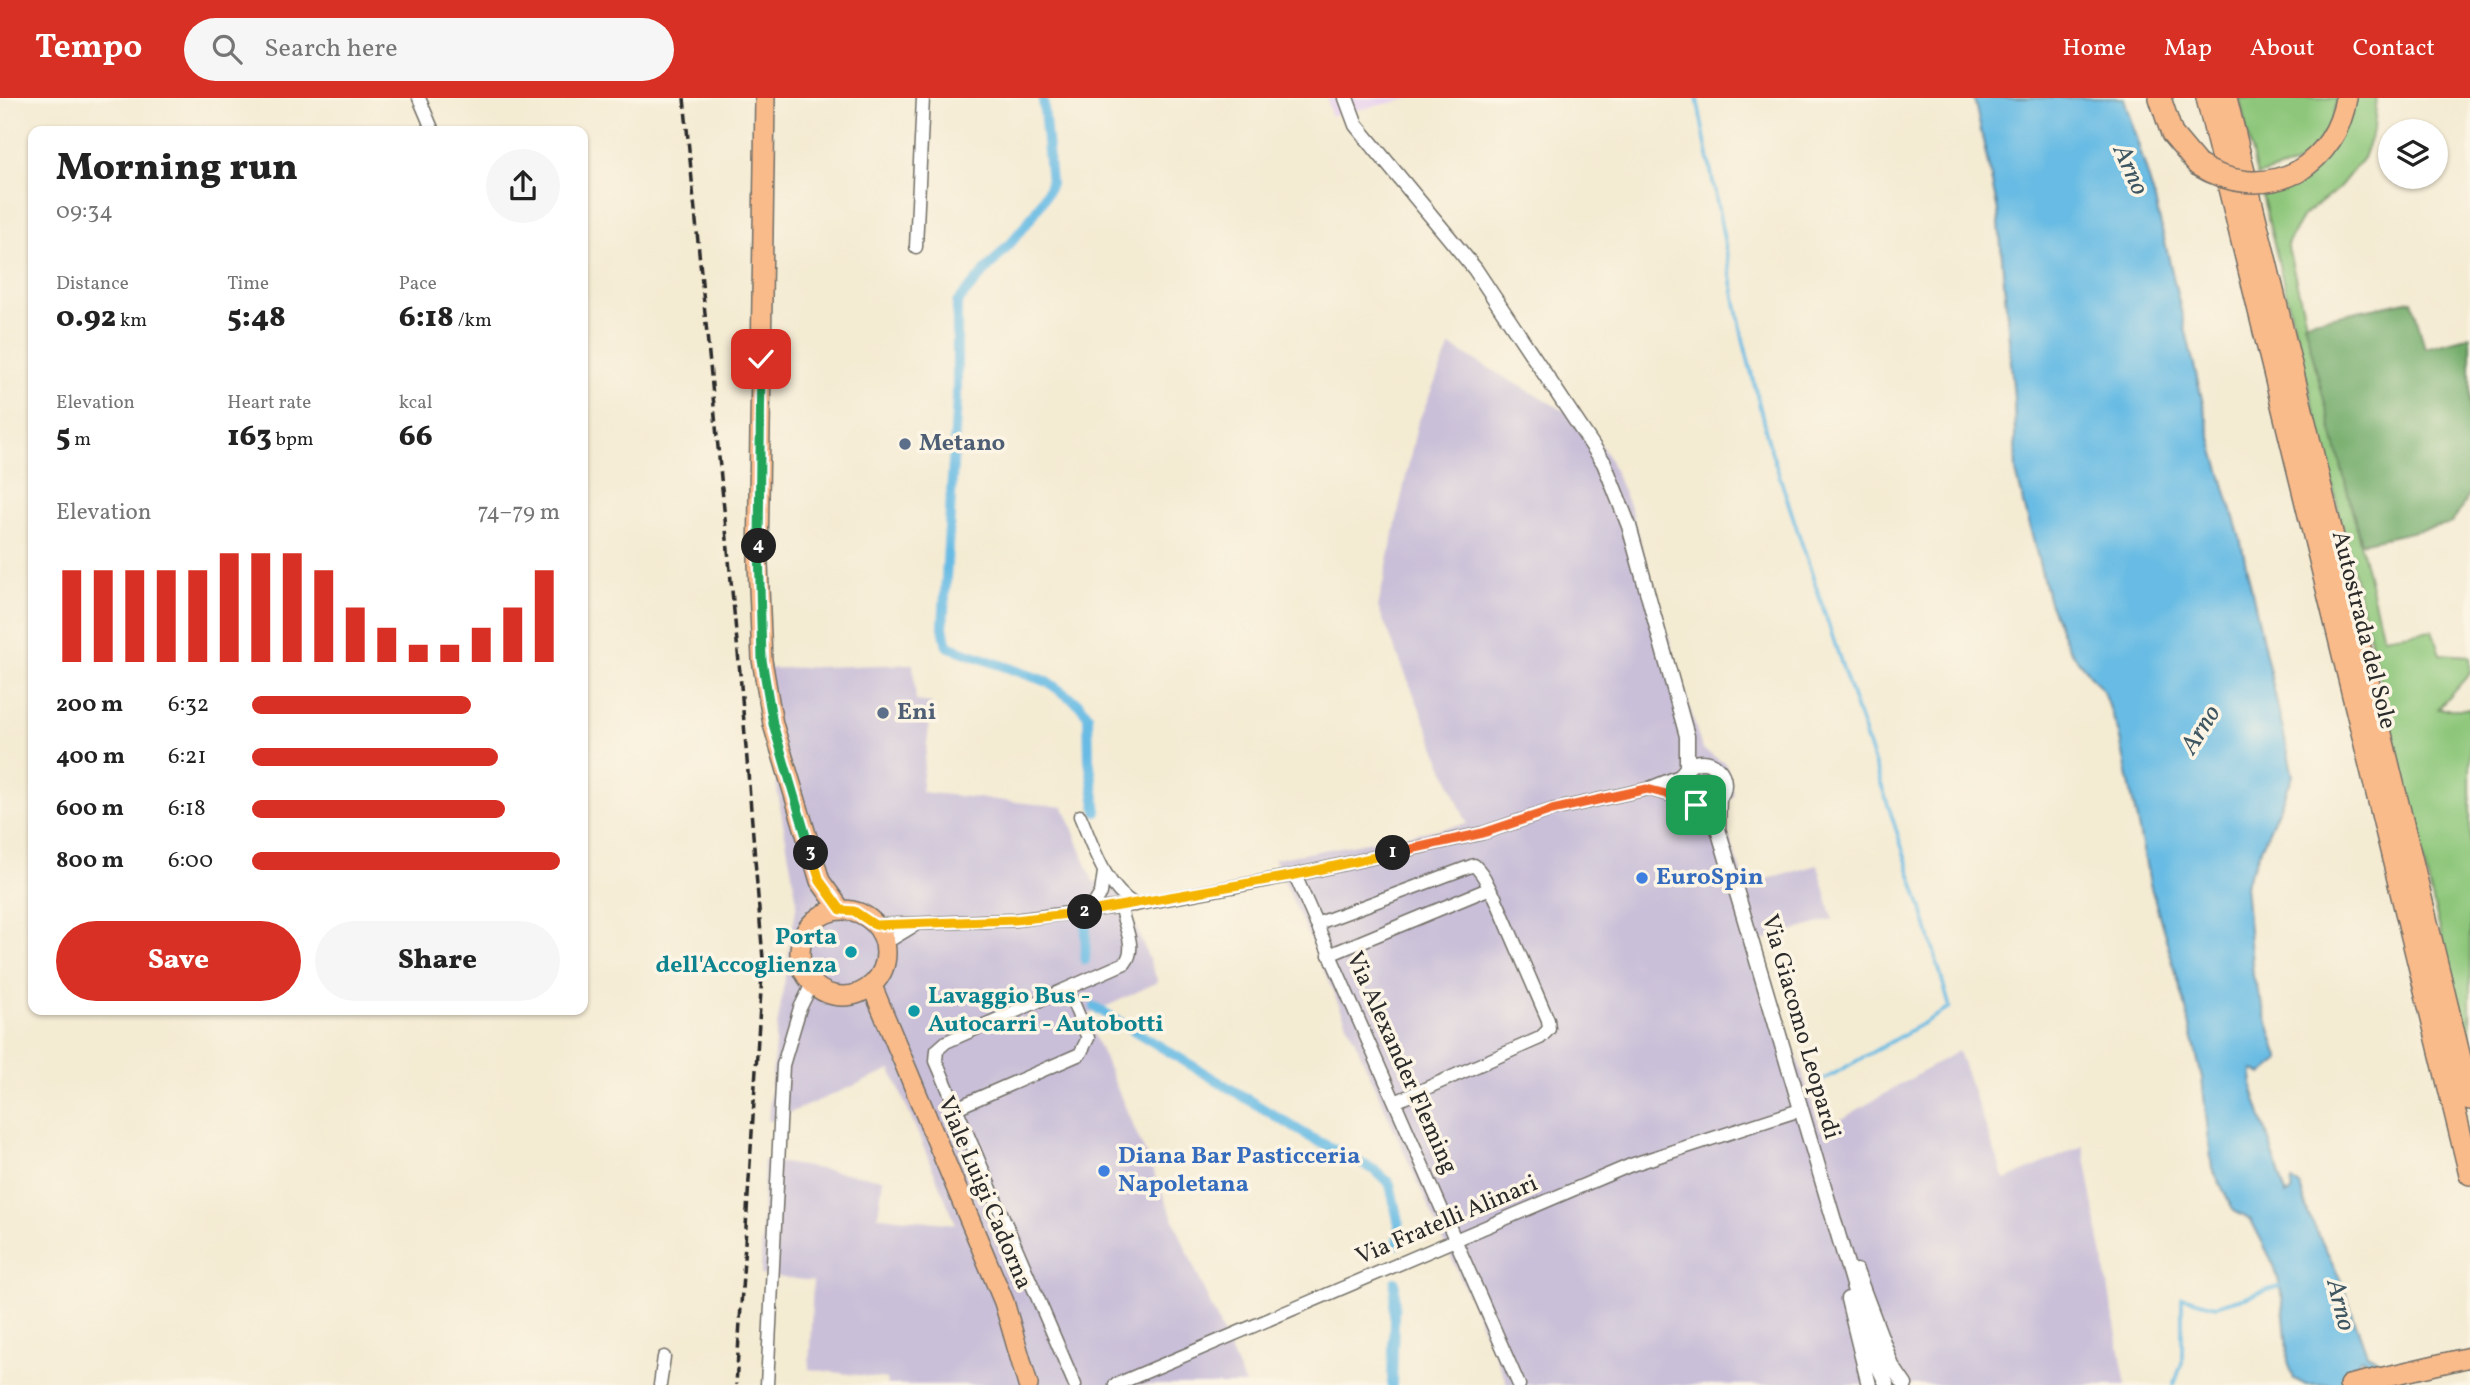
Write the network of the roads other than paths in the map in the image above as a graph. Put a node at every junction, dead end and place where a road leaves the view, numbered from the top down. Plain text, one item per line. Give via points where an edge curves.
1 (419, 98) edge
2 (765, 98) edge
3 (923, 98) edge
4 (1346, 98) edge
5 (2160, 98) edge
6 (2197, 98) edge
7 (2207, 98) edge
8 (2227, 98) edge
9 (2346, 98) edge
10 (431, 126) edge
11 (2223, 167) junction
12 (916, 247) dead end
13 (1687, 736) junction
14 (1705, 763) junction
15 (1684, 772) junction
16 (1647, 789) junction
17 (1719, 799) junction
18 (1691, 802) junction
19 (1080, 816) dead end
20 (1718, 829) junction
21 (1104, 871) junction
22 (1295, 875) junction
23 (820, 881) junction
24 (1488, 889) junction
25 (1135, 905) junction
26 (1121, 907) junction
27 (841, 910) junction
28 (1090, 911) junction
29 (818, 918) junction
30 (875, 925) junction
31 (916, 925) junction
32 (1315, 925) junction
33 (885, 943) junction
34 (1329, 955) junction
35 (812, 984) junction
36 (872, 985) junction
37 (1068, 990) junction
38 (851, 996) junction
39 (886, 1023) junction
40 (2470, 1099) edge
41 (1395, 1102) junction
42 (956, 1108) junction
43 (1800, 1110) junction
44 (2470, 1174) edge
45 (1840, 1238) junction
46 (1457, 1240) junction
47 (664, 1357) dead end
48 (2470, 1357) edge
49 (660, 1385) edge
50 (767, 1385) edge
51 (1028, 1385) edge
52 (1075, 1385) edge
53 (1115, 1385) edge
54 (1519, 1385) edge
55 (1869, 1385) edge
56 (1887, 1385) edge
57 (1905, 1385) edge
58 (2349, 1385) edge

1 - 10 street
2 - 23 main road via 758,563 762,660 773,724
3 - 12 street
4 - 13 street, Via Giacomo Leopardi via 1356,125 1475,269 1604,463 1629,526
5 - 9 highway, bridge via 2172,134 2198,165 2244,182 2274,180 2297,172 2327,145
6 - 11 highway
7 - 11 highway, Autostrada del Sole
8 - 40 highway, Autostrada del Sole
11 - 44 highway, Autostrada del Sole
13 - 14 street, Via Giacomo Leopardi
13 - 15 street, Via Giacomo Leopardi
14 - 15 street
14 - 17 street, Via Giacomo Leopardi via 1721,774 1724,786
15 - 16 street
15 - 18 street, Via Giacomo Leopardi via 1681,788
16 - 18 street
16 - 22 street via 1552,810 1483,833
17 - 18 street via 1708,805
17 - 20 street, Via Giacomo Leopardi
18 - 20 street, Via Giacomo Leopardi
19 - 21 street
20 - 43 street, Via Giacomo Leopardi
21 - 25 street via 1120,896
21 - 28 street via 1101,893
22 - 25 street
22 - 32 street, Via Alexander Fleming
23 - 27 main road
23 - 29 main road
24 - 32 street via 1486,876 1474,865
24 - 34 street
24 - 41 street via 1549,1029 1540,1038
25 - 26 street
26 - 28 street
26 - 37 street via 1131,956 1120,967
27 - 29 main road
27 - 30 main road via 854,911
28 - 31 street
29 - 35 main road via 804,935 800,957
30 - 31 street
30 - 33 main road
31 - 33 street
32 - 34 street, Via Alexander Fleming
33 - 36 main road via 884,966
34 - 41 street, Via Alexander Fleming
35 - 38 main road via 831,994
35 - 50 street via 783,1065
36 - 38 main road
36 - 39 main road, Viale Luigi Cadorna
37 - 42 street via 1088,1038 1080,1054
37 - 42 street via 937,1049 936,1061
38 - 39 main road, Viale Luigi Cadorna
39 - 51 main road, Viale Luigi Cadorna via 1003,1302
41 - 46 street, Via Alexander Fleming
42 - 52 street
43 - 45 street, Via Giacomo Leopardi
43 - 46 street, Via Fratelli Alinari via 1631,1165
45 - 55 street, Via Giacomo Leopardi via 1847,1295
45 - 56 street, Via Giacomo Leopardi via 1875,1359
45 - 57 street, Via Giacomo Leopardi via 1866,1289 1892,1366
46 - 53 street, Via Fratelli Alinari
46 - 54 street, Via Alexander Fleming
47 - 49 street
48 - 58 main road

